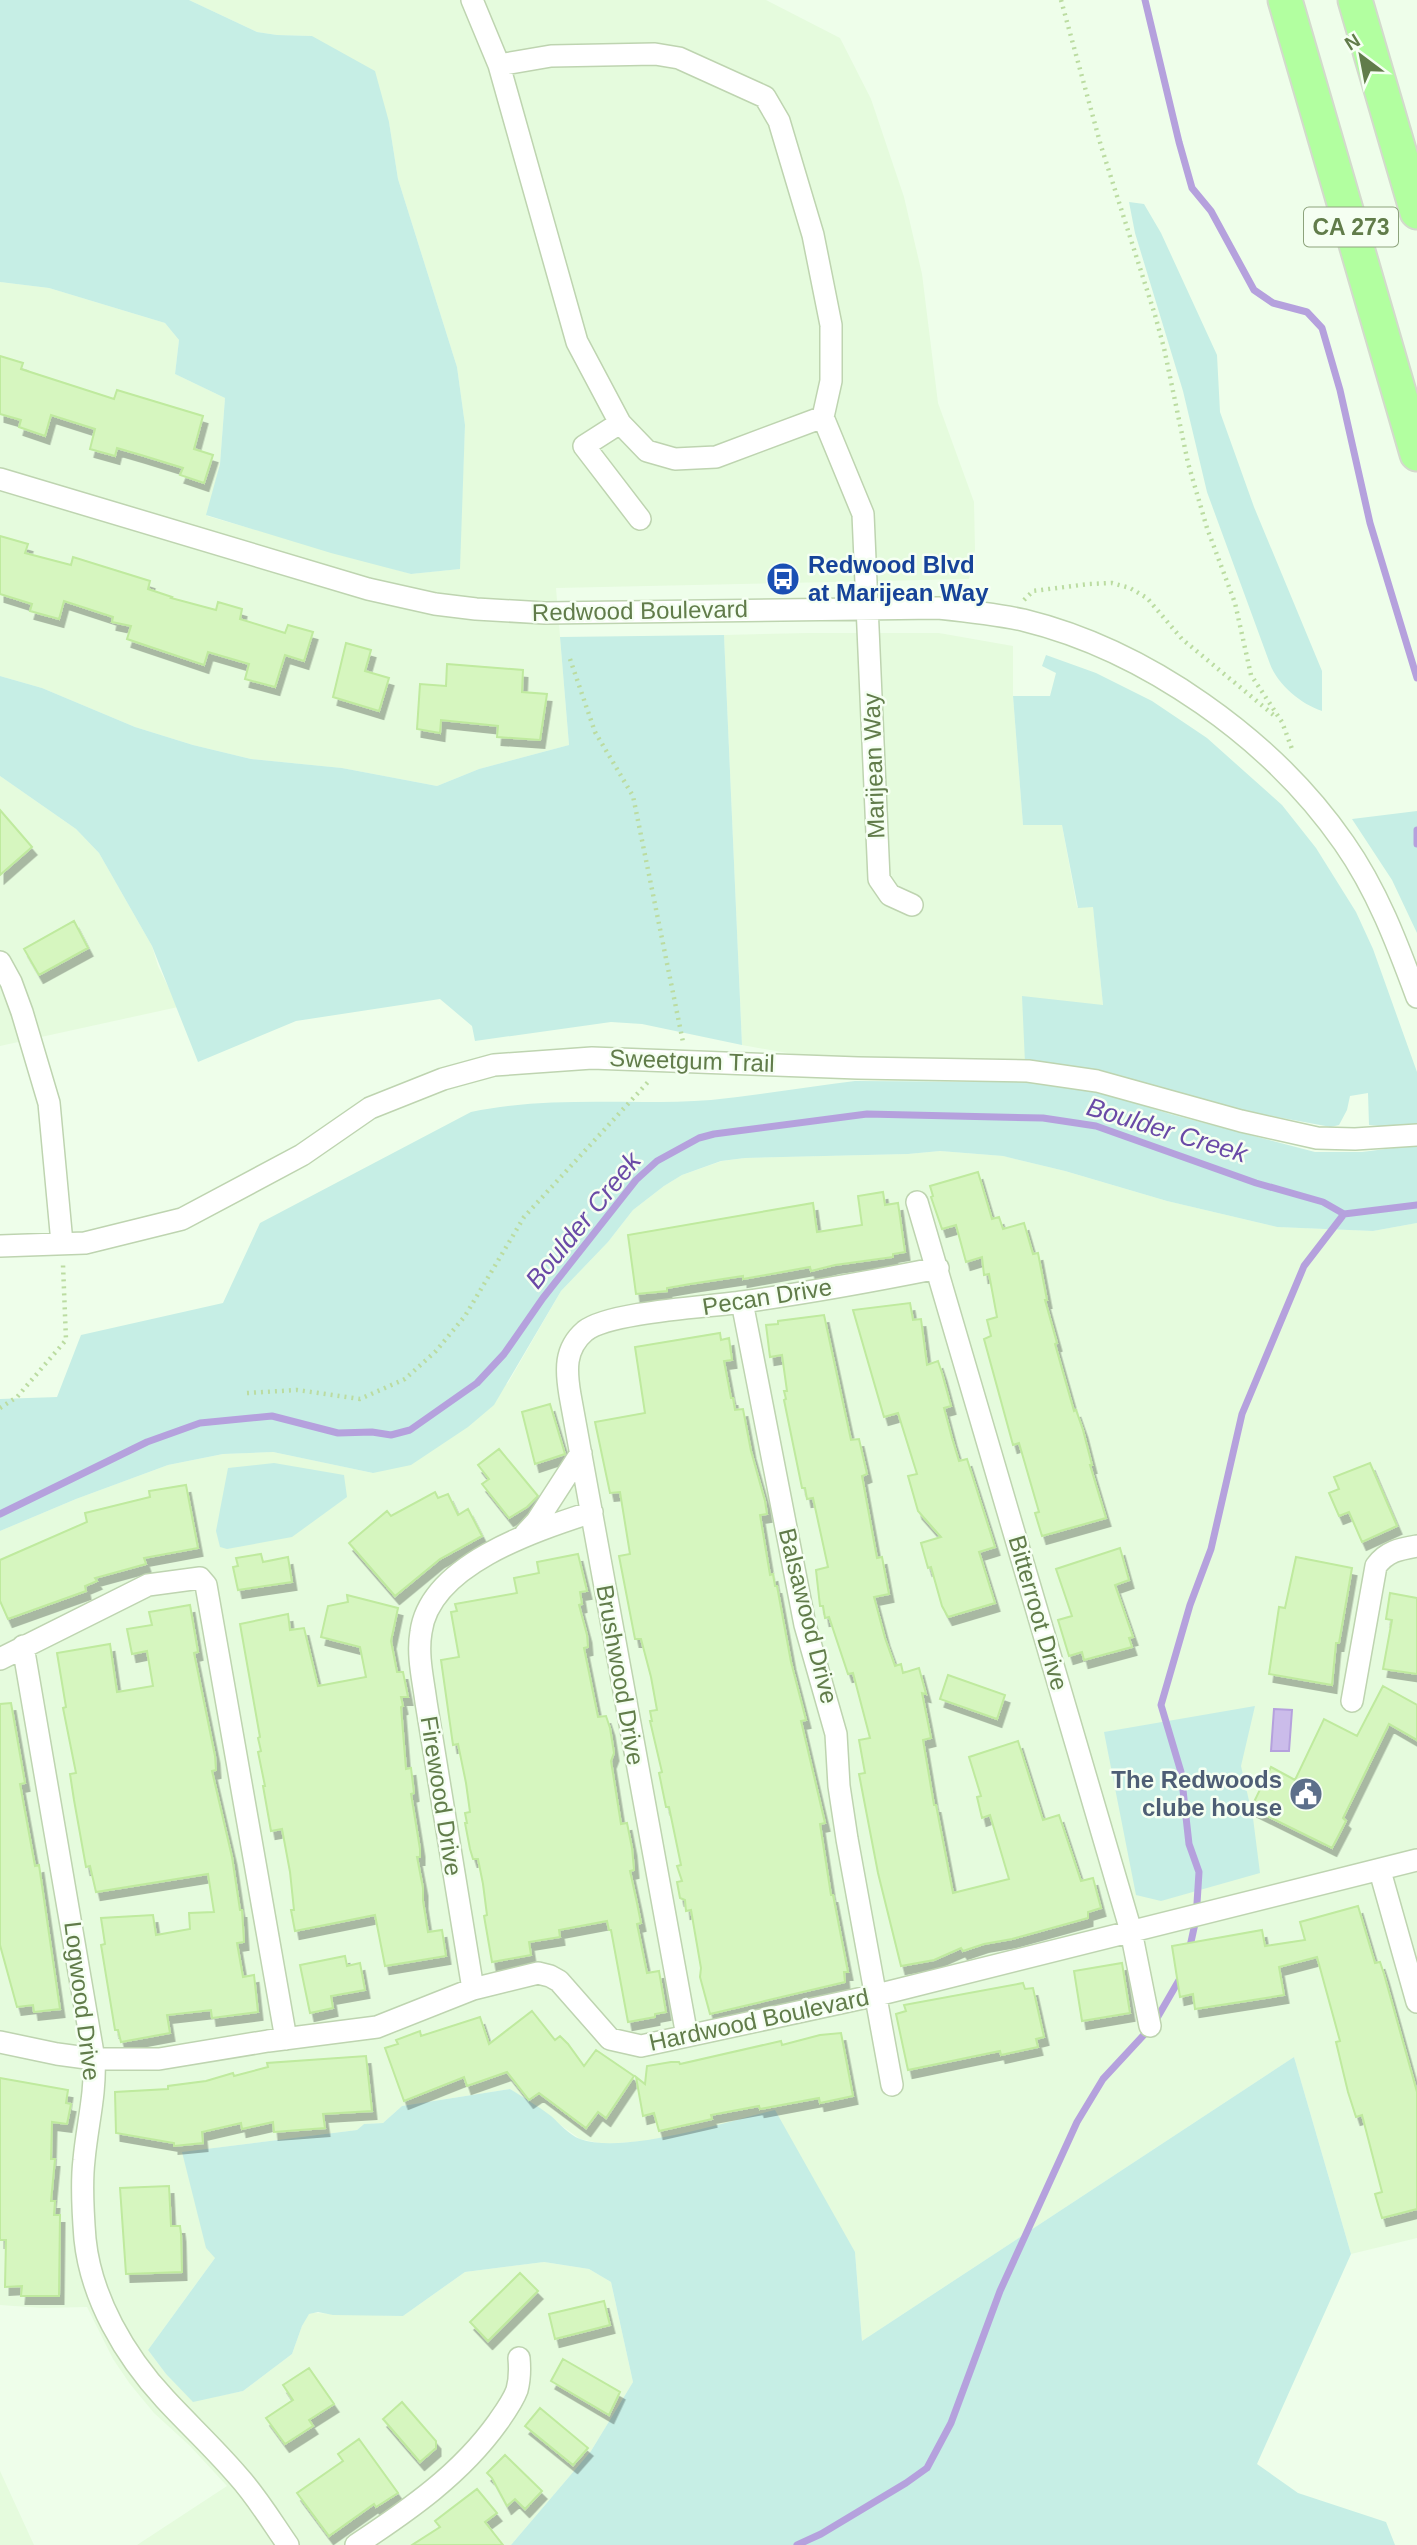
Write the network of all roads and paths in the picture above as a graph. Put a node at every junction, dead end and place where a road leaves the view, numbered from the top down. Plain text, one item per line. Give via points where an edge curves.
1 (472, 0) edge
2 (1061, 0) edge
3 (1285, 0) edge
4 (1355, 0) edge
5 (499, 65) junction
6 (1417, 212) edge
7 (823, 417) junction
8 (620, 422) junction
9 (1417, 454) edge
10 (0, 479) edge
11 (640, 519) dead end
12 (867, 608) junction
13 (1006, 617) junction
14 (570, 659) dead end
15 (1282, 722) junction
16 (1296, 761) dead end
17 (912, 905) dead end
18 (0, 962) edge
19 (1417, 997) edge
20 (677, 1060) junction
21 (1417, 1135) edge
22 (917, 1202) dead end
23 (62, 1243) junction
24 (0, 1246) edge
25 (938, 1268) junction
26 (742, 1302) junction
27 (596, 1324) joint
28 (247, 1392) dead end
29 (0, 1408) edge
30 (581, 1453) junction
31 (593, 1512) junction
32 (523, 1536) junction
33 (1417, 1546) edge
34 (23, 1646) junction
35 (0, 1659) edge
36 (1352, 1701) dead end
37 (1417, 1860) edge
38 (1380, 1871) junction
39 (1131, 1931) junction
40 (473, 1989) junction
41 (877, 1995) junction
42 (1417, 2002) edge
43 (1150, 2026) dead end
44 (687, 2036) junction
45 (286, 2039) junction
46 (0, 2042) edge
47 (94, 2059) junction
48 (892, 2085) dead end
49 (519, 2358) dead end
50 (288, 2545) edge
51 (356, 2545) edge

1 - 5 street
2 - 15 path via 1158,326 1188,463 1235,603 1251,675
3 - 9 main road, CA 273
4 - 6 main road, CA 273
5 - 7 street via 551,56 655,54 679,58 765,97 779,121 813,235 831,325 831,381
5 - 8 street via 577,342
7 - 8 street via 716,457 675,459 647,451
7 - 12 street, Marijean Way via 863,514
8 - 11 street via 584,446
10 - 12 street, Redwood Boulevard via 368,589 435,604 545,613
12 - 13 street, Redwood Boulevard via 938,608
12 - 17 street, Marijean Way via 879,879 890,895
13 - 15 path via 1033,592 1112,583 1130,588 1147,598 1182,639
13 - 19 street, Redwood Boulevard via 1086,641 1138,665 1220,716 1273,762 1318,810 1368,881
14 - 20 path via 595,732 633,796 666,950
15 - 16 path
18 - 23 street via 22,1012 49,1102
20 - 21 street, Sweetgum Trail via 1028,1071 1097,1081 1317,1138
20 - 23 street, Sweetgum Trail via 593,1058 494,1065 443,1079 370,1108 302,1155 182,1219 85,1243
20 - 28 path via 524,1217 465,1316 405,1379 360,1399 297,1390
22 - 25 street, Bitterroot Drive
23 - 24 street, Sweetgum Trail
23 - 29 path via 66,1340 17,1397
25 - 26 street, Pecan Drive
25 - 39 street, Bitterroot Drive
26 - 27 street, Pecan Drive
26 - 41 street, Balsawood Drive via 805,1625 836,1734 845,1825
27 - 30 street, Brushwood Drive via 578,1339 566,1365
30 - 31 street, Brushwood Drive
30 - 32 street
31 - 32 street
31 - 44 street, Brushwood Drive
32 - 40 street, Firewood Drive via 467,1566 443,1589 421,1632 420,1654
33 - 36 street via 1394,1550 1376,1566
34 - 35 street
34 - 45 street via 148,1586 200,1578 206,1586
34 - 47 street, Logwood Drive
37 - 38 street, Hardwood Boulevard
38 - 39 street, Hardwood Boulevard
38 - 42 street
39 - 41 street, Hardwood Boulevard
39 - 43 street, Bitterroot Drive
40 - 44 street, Hardwood Boulevard via 538,1973 566,1988 610,2039 641,2046
40 - 45 street, Hardwood Boulevard via 377,2027
41 - 44 street, Hardwood Boulevard
41 - 48 street, Balsawood Drive
45 - 47 street, Hardwood Boulevard via 159,2059
46 - 47 street, Hardwood Boulevard
47 - 50 street, Logwood Drive via 83,2199 85,2241 95,2284 124,2344 151,2383 239,2477
49 - 51 street via 517,2391 477,2449 420,2501

